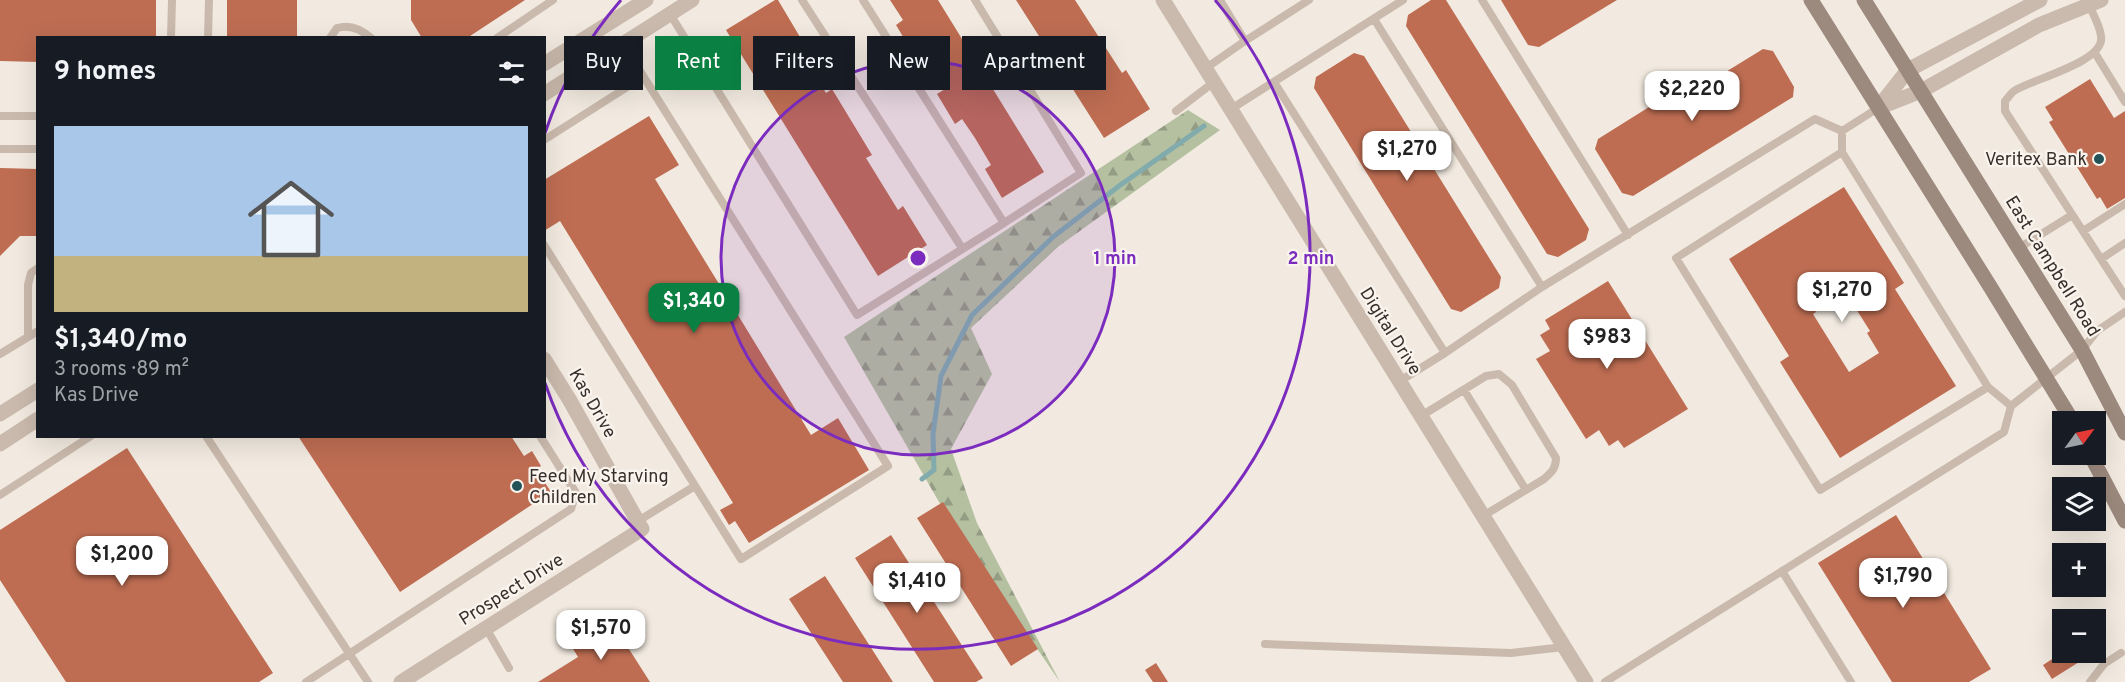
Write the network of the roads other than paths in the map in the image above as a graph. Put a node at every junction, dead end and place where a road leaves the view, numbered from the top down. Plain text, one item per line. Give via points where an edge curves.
1 (172, 0) edge
2 (209, 0) edge
3 (553, 0) edge
4 (646, 0) edge
5 (692, 0) edge
6 (802, 0) edge
7 (862, 0) edge
8 (975, 0) edge
9 (1163, 0) edge
10 (1220, 0) edge
11 (1309, 0) edge
12 (1403, 0) edge
13 (1482, 0) edge
14 (1811, 0) edge
15 (1864, 0) edge
16 (2040, 0) edge
17 (2095, 3) edge
18 (670, 14) junction
19 (1374, 19) junction
20 (171, 36) edge
21 (208, 36) edge
22 (331, 36) edge
23 (368, 36) edge
24 (499, 36) edge
25 (636, 36) edge
26 (1245, 41) junction
27 (2095, 53) junction
28 (546, 63) edge
29 (1206, 68) junction
30 (1908, 70) junction
31 (643, 77) edge
32 (564, 81) edge
33 (1214, 82) junction
34 (1274, 82) junction
35 (623, 90) edge
36 (1921, 90) junction
37 (546, 93) edge
38 (2125, 102) edge
39 (1878, 108) junction
40 (1231, 109) junction
41 (1176, 111) dead end
42 (0, 116) edge
43 (36, 116) edge
44 (1842, 130) junction
45 (546, 139) edge
46 (0, 149) edge
47 (36, 149) edge
48 (1842, 152) junction
49 (2125, 204) edge
50 (2072, 215) junction
51 (1004, 223) junction
52 (2083, 231) junction
53 (1628, 235) junction
54 (2125, 243) edge
55 (546, 248) edge
56 (962, 248) junction
57 (2019, 248) junction
58 (2101, 259) junction
59 (36, 269) edge
60 (1542, 287) junction
61 (2125, 296) edge
62 (2125, 312) edge
63 (36, 332) edge
64 (28, 337) junction
65 (2082, 350) junction
66 (1445, 353) junction
67 (0, 354) edge
68 (546, 362) edge
69 (2046, 379) junction
70 (1400, 381) junction
71 (1988, 387) junction
72 (1464, 390) junction
73 (36, 391) edge
74 (2011, 406) junction
75 (2066, 411) edge
76 (0, 414) edge
77 (1421, 416) junction
78 (36, 420) edge
79 (2125, 433) edge
80 (88, 438) edge
81 (207, 438) edge
82 (541, 438) edge
83 (0, 444) edge
84 (2096, 465) edge
85 (695, 486) junction
86 (1526, 490) junction
87 (0, 495) edge
88 (1483, 516) junction
89 (2125, 521) edge
90 (640, 525) junction
91 (1782, 571) junction
92 (486, 628) junction
93 (1264, 644) dead end
94 (1564, 647) junction
95 (2123, 652) edge
96 (350, 654) junction
97 (2125, 661) edge
98 (509, 668) dead end
99 (306, 682) edge
100 (368, 682) edge
101 (401, 682) edge
102 (1586, 682) edge
103 (1605, 682) edge
104 (1851, 682) edge
105 (2090, 682) edge

1 - 20 lane
2 - 21 lane
3 - 24 lane
4 - 28 street
5 - 18 street
6 - 56 lane
7 - 51 lane
8 - 51 lane via 1081,172
9 - 29 street, Digital Drive
10 - 26 lane
11 - 26 lane
12 - 19 lane
13 - 53 lane
14 - 39 main road
15 - 30 main road, East Campbell Road
16 - 30 street
17 - 27 lane via 2102,36
17 - 36 street via 2039,25
18 - 25 street
18 - 56 lane via 857,315
19 - 34 lane
19 - 60 lane
22 - 23 lane via 337,28 346,25
26 - 29 lane
27 - 38 lane
27 - 50 lane via 2014,91 2005,101 2005,111
29 - 33 street, Digital Drive
30 - 36 main road, East Campbell Road
30 - 39 street
31 - 85 lane via 888,466 741,559
32 - 37 street
33 - 40 street, Digital Drive
33 - 41 lane
34 - 40 lane
34 - 66 lane
35 - 45 lane
36 - 39 street
36 - 57 main road, East Campbell Road
39 - 44 lane
39 - 69 main road
40 - 70 street, Digital Drive
42 - 43 lane
44 - 48 lane
44 - 53 lane via 1815,119
46 - 47 lane
48 - 71 lane
48 - 71 lane via 1676,258 1813,480 1820,490
49 - 52 lane
50 - 52 lane
50 - 57 lane
51 - 56 lane
52 - 58 lane
53 - 60 lane
54 - 58 lane
55 - 85 lane
57 - 65 main road, East Campbell Road
58 - 61 lane
59 - 64 lane via 28,285
60 - 66 lane
62 - 65 lane via 2097,331
63 - 64 lane
64 - 67 lane
65 - 69 lane
65 - 79 main road, East Campbell Road
66 - 70 lane
68 - 90 street, Kas Drive
69 - 74 lane
69 - 75 main road
70 - 77 street, Digital Drive
71 - 74 lane
72 - 77 lane
72 - 86 lane
72 - 86 lane via 1486,376 1499,374 1523,403 1556,458 1552,472
73 - 76 street
74 - 91 lane via 2004,432
77 - 88 street, Digital Drive
78 - 83 street
80 - 87 lane
81 - 96 lane
82 - 96 lane via 576,493 571,509
84 - 89 main road
85 - 90 lane
86 - 88 lane
88 - 94 street, Digital Drive
90 - 92 street, Prospect Drive
91 - 103 lane
91 - 104 lane
92 - 98 lane
92 - 101 street, Prospect Drive
93 - 94 lane via 1511,653
94 - 102 street, Digital Drive
95 - 97 lane
95 - 105 lane via 2104,664
96 - 99 lane
96 - 100 lane

